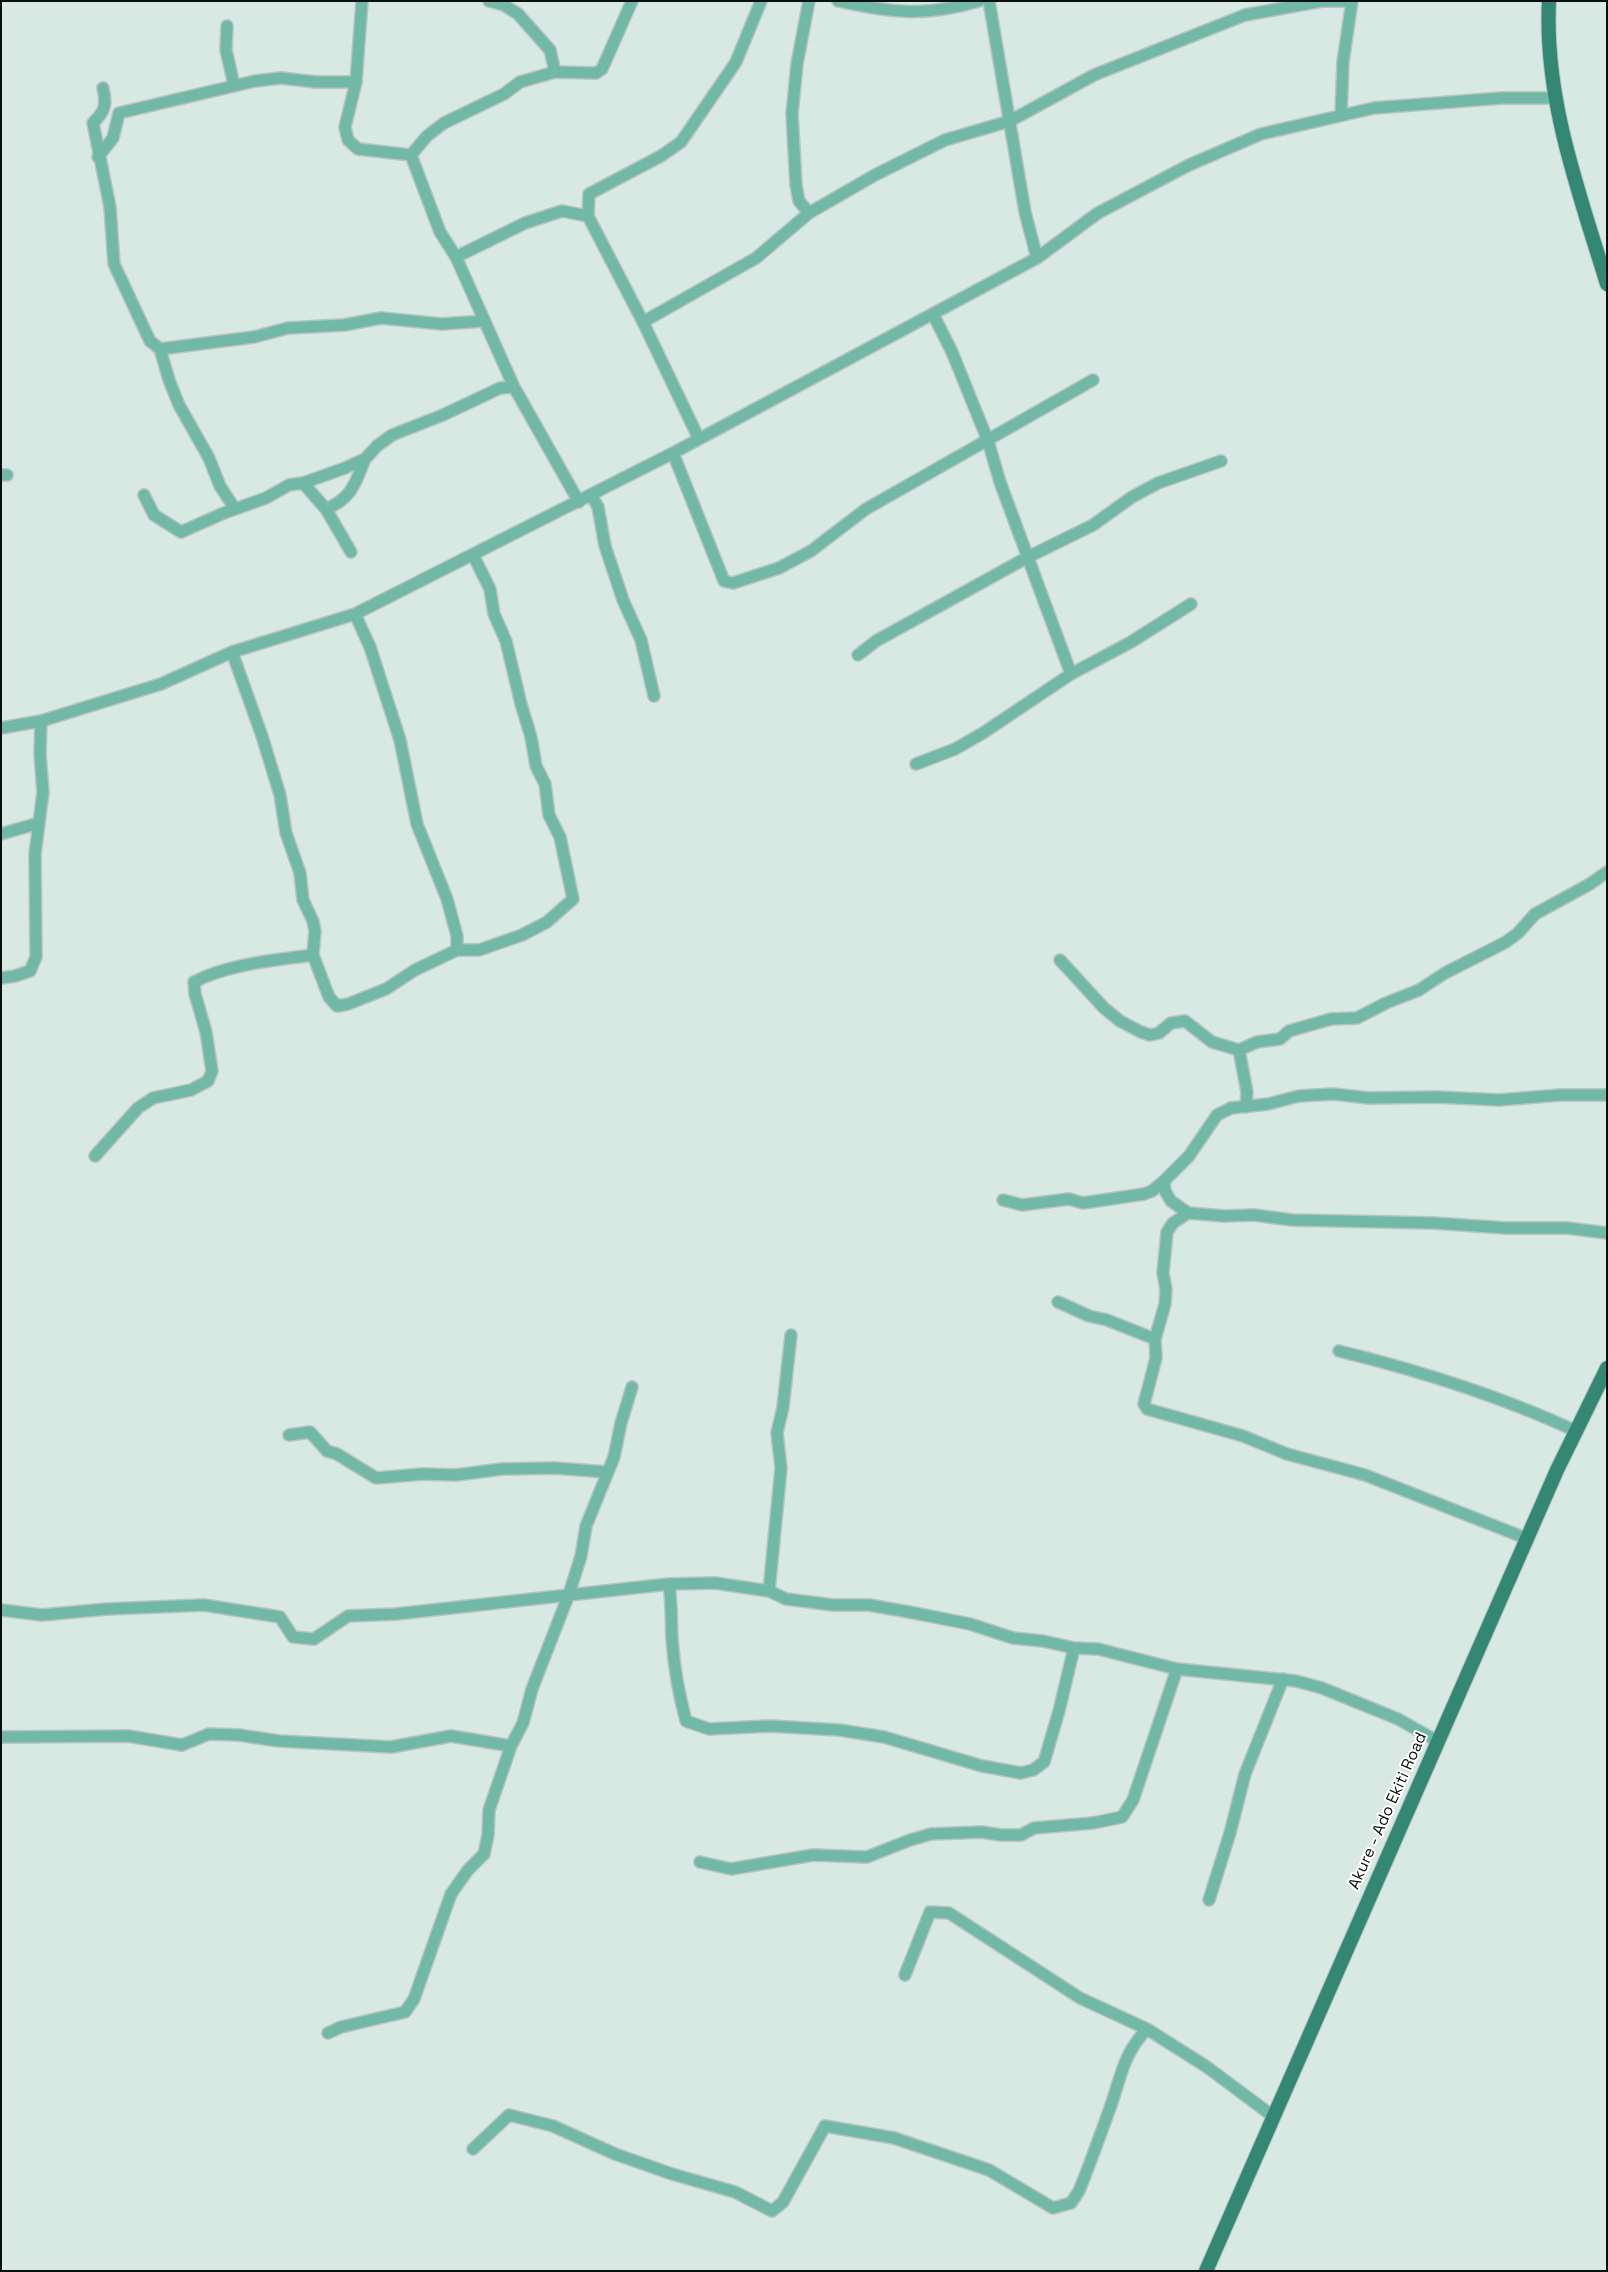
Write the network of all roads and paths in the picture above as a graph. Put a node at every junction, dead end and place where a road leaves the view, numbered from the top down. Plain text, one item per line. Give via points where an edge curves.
1 (362, 1) edge
2 (488, 1) edge
3 (632, 1) edge
4 (760, 1) edge
5 (809, 1) edge
6 (838, 1) edge
7 (979, 1) edge
8 (989, 1) edge
9 (1352, 1) edge
10 (1549, 1) edge
11 (228, 26) dead end
12 (555, 72) junction
13 (356, 82) junction
14 (234, 85) junction
15 (103, 88) dead end
16 (1555, 98) junction
17 (1341, 115) junction
18 (1010, 121) junction
19 (411, 155) junction
20 (98, 157) junction
21 (809, 213) junction
22 (588, 216) junction
23 (456, 257) junction
24 (1037, 258) junction
25 (1607, 284) edge
26 (932, 314) junction
27 (484, 321) junction
28 (643, 322) junction
29 (160, 349) junction
30 (1093, 380) dead end
31 (514, 386) junction
32 (699, 438) junction
33 (988, 441) junction
34 (673, 453) junction
35 (365, 459) junction
36 (1221, 461) dead end
37 (303, 483) junction
38 (144, 495) dead end
39 (591, 496) junction
40 (579, 502) junction
41 (235, 509) junction
42 (326, 509) junction
43 (351, 552) dead end
44 (473, 555) junction
45 (1028, 557) junction
46 (1190, 604) dead end
47 (355, 614) junction
48 (232, 652) junction
49 (858, 655) dead end
50 (1071, 674) junction
51 (654, 696) dead end
52 (41, 721) junction
53 (1, 728) edge
54 (916, 764) dead end
55 (38, 823) junction
56 (1, 834) edge
57 (1607, 872) edge
58 (457, 950) junction
59 (313, 954) junction
60 (1060, 960) dead end
61 (1, 978) edge
62 (1239, 1050) junction
63 (1607, 1095) edge
64 (1246, 1106) junction
65 (95, 1156) dead end
66 (1164, 1181) junction
67 (1144, 1194) junction
68 (1003, 1200) dead end
69 (1171, 1201) junction
70 (1188, 1213) junction
71 (1607, 1233) edge
72 (1058, 1302) dead end
73 (791, 1335) dead end
74 (1155, 1338) junction
75 (1339, 1351) dead end
76 (1607, 1368) edge
77 (632, 1388) dead end
78 (1576, 1431) junction
79 (289, 1435) dead end
80 (607, 1472) junction
81 (1528, 1539) junction
82 (669, 1584) junction
83 (769, 1592) junction
84 (569, 1594) junction
85 (1, 1610) edge
86 (1074, 1648) junction
87 (1177, 1669) junction
88 (1283, 1679) junction
89 (1, 1737) edge
90 (1437, 1741) junction
91 (511, 1746) junction
92 (700, 1862) dead end
93 (1209, 1900) dead end
94 (905, 1975) dead end
95 (1147, 2029) junction
96 (328, 2033) dead end
97 (1274, 2117) junction
98 (473, 2149) dead end
99 (1206, 2271) edge

1 - 13 street
2 - 12 street via 504,5 518,14 550,50
3 - 12 street via 602,69 596,73
4 - 22 street via 736,62 681,142 589,194
5 - 21 street via 792,114 796,185 799,201
6 - 7 street via 918,13
8 - 18 street
9 - 17 street via 1343,62
9 - 18 street via 1322,1 1245,16 1094,75
10 - 16 main road via 1548,36
11 - 14 street via 226,50
12 - 19 street via 520,82 504,94 444,123 427,136
13 - 14 street via 281,78
13 - 19 street via 345,127 348,140 358,150
14 - 20 street via 120,113 113,138
15 - 20 street via 104,113 93,123
16 - 17 street via 1502,98
16 - 25 main road via 1574,177
17 - 24 street via 1261,134 1189,165 1098,212
18 - 21 street via 945,140
18 - 24 street via 1024,212
19 - 23 street via 440,232
20 - 29 street via 110,207 114,264 150,341
21 - 28 street via 756,258
22 - 23 street via 562,211 525,223
22 - 28 street
23 - 27 street
24 - 26 street
26 - 32 street
26 - 33 street via 952,352
27 - 29 street via 442,324 381,318 344,325 288,328 254,337
27 - 31 street
28 - 32 street
29 - 41 street via 179,405
30 - 33 street
31 - 35 street via 500,388 392,435
31 - 40 street
32 - 34 street
33 - 34 street via 866,510 811,551 779,568 733,583 724,580
33 - 45 street
34 - 39 street
35 - 37 street
35 - 42 street via 352,491 338,504
36 - 45 street via 1158,483 1093,525
37 - 41 street via 289,485 266,498
37 - 42 street
38 - 41 street via 154,515 181,532
39 - 40 street
39 - 51 street via 598,507 605,546 620,591 641,640
40 - 44 street
42 - 43 street
44 - 47 street
44 - 58 street via 490,589 494,614 506,641 536,766 545,784 550,815 560,837 573,898 547,922 522,935 479,950
45 - 49 street via 876,641
45 - 50 street
46 - 50 street via 1131,642
47 - 48 street
47 - 58 street via 370,647 400,740 417,824 447,899
48 - 52 street via 161,684
48 - 59 street via 280,795 286,833 300,873 303,900 313,921
50 - 54 street via 983,733 955,749
52 - 53 street
52 - 55 street via 43,792
55 - 56 street
55 - 61 street via 35,854 36,957 30,971
57 - 62 street via 1535,914 1506,942 1444,973 1419,990 1386,1002 1357,1018 1332,1019 1289,1031 1280,1039 1257,1042
58 - 59 street via 386,989 337,1006 329,998
59 - 65 street via 208,975 194,982 212,1071 208,1081 191,1090 153,1098 138,1108
60 - 62 street via 1112,1015 1141,1032 1159,1033 1171,1023 1185,1022 1212,1042
62 - 64 street via 1248,1092
63 - 64 street via 1499,1100 1369,1098 1333,1094 1298,1096
64 - 66 street via 1230,1108 1217,1116 1189,1156
66 - 67 street
66 - 69 street
67 - 68 street via 1083,1203 1069,1199 1022,1205
67 - 69 street
69 - 70 street
70 - 71 street via 1301,1220 1567,1228
70 - 74 street via 1173,1223 1167,1232 1163,1273 1165,1304
72 - 74 street
73 - 83 street via 777,1433 781,1468
74 - 81 street via 1156,1358 1144,1404 1146,1409 1365,1475
75 - 78 street via 1438,1377 1518,1405
76 - 78 main road, Akure - Ado Ekiti Road
77 - 80 street
78 - 81 main road, Akure - Ado Ekiti Road
79 - 80 street via 310,1432 327,1451 376,1478 510,1469
80 - 84 street via 586,1526
81 - 90 main road, Akure - Ado Ekiti Road
82 - 83 street via 715,1583
82 - 84 street
82 - 86 street via 672,1639 686,1721 709,1729 770,1726 839,1730 884,1737 982,1766 1021,1773 1044,1762
83 - 86 street via 786,1599 833,1605 869,1605 970,1624 1013,1638
84 - 85 street via 396,1614 348,1616 314,1640 293,1637 280,1617 204,1605 42,1615
84 - 91 street via 532,1689 523,1723
86 - 87 street via 1115,1652
87 - 88 street
87 - 92 street via 1133,1800 1122,1817 1034,1828 1022,1835 982,1832 931,1834 868,1858 813,1855 731,1869
88 - 90 street via 1322,1688 1398,1720
88 - 93 street via 1245,1774
89 - 91 street via 128,1736 182,1745 209,1734 391,1747 452,1736
90 - 97 main road, Akure - Ado Ekiti Road
91 - 96 street via 489,1810 484,1854 451,1894 414,1999 405,2012
94 - 95 street via 930,1912 948,1914 1080,1998
95 - 97 street via 1208,2066
95 - 98 street via 1123,2063 1112,2103 1079,2191 1072,2203 1053,2208 989,2170 894,2138 825,2126 783,2202 772,2211 734,2192 615,2154 553,2126 509,2115
97 - 99 main road, Akure - Ado Ekiti Road

